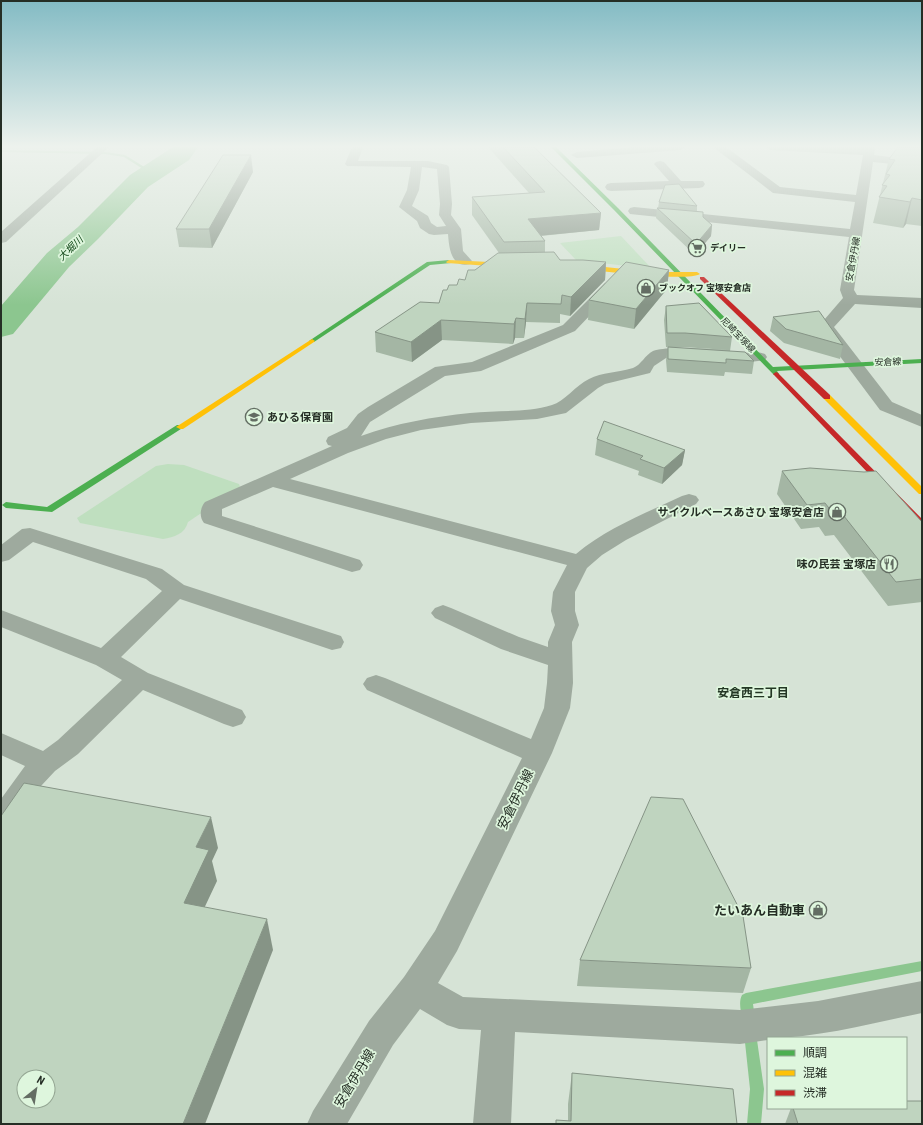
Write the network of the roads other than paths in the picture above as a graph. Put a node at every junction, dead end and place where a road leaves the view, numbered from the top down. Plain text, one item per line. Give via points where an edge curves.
1 (862, 199) edge
2 (45, 200) edge
3 (409, 200) edge
4 (446, 200) edge
5 (606, 200) edge
6 (631, 208) joint
7 (644, 221) dead end
8 (454, 229) junction
9 (857, 234) junction
10 (1, 239) edge
11 (465, 261) junction
12 (686, 263) dead end
13 (519, 265) edge
14 (566, 265) edge
15 (623, 272) junction
16 (697, 274) junction
17 (680, 276) junction
18 (851, 299) junction
19 (922, 302) edge
20 (922, 361) edge
21 (765, 363) junction
22 (854, 364) junction
23 (796, 367) junction
24 (922, 405) edge
25 (886, 406) junction
26 (922, 422) edge
27 (238, 480) dead end
28 (271, 480) junction
29 (922, 492) edge
30 (689, 500) dead end
31 (6, 505) dead end
32 (922, 524) edge
33 (1, 555) edge
34 (580, 562) junction
35 (352, 565) dead end
36 (176, 590) junction
37 (443, 613) dead end
38 (1, 618) edge
39 (332, 642) dead end
40 (105, 659) junction
41 (561, 661) junction
42 (139, 679) junction
43 (376, 684) dead end
44 (233, 717) dead end
45 (1, 743) edge
46 (538, 753) junction
47 (45, 764) junction
48 (1, 822) edge
49 (416, 988) junction
50 (922, 997) edge
51 (499, 1015) junction
52 (326, 1124) edge
53 (492, 1124) edge

1 - 9 street, 安倉伊丹線
2 - 10 street
3 - 8 street via 405,207 423,219 425,225 434,231
4 - 8 street via 445,215
5 - 17 main road, 尼崎宝塚線
6 - 7 main road
6 - 9 street
8 - 11 street via 456,252
9 - 18 street, 安倉伊丹線 via 847,290
11 - 13 main road via 495,266
11 - 31 main road via 428,263 262,375 49,510
12 - 16 main road, 尼崎宝塚線
14 - 15 main road
15 - 17 main road
15 - 27 street via 569,328 475,367 441,372 374,411 364,418 354,432 280,465
16 - 17 main road
16 - 23 main road, 尼崎宝塚線
17 - 21 main road, 尼崎宝塚線
18 - 19 street
18 - 22 street via 826,327
20 - 22 main road, 安倉線
21 - 23 main road
21 - 28 street via 742,358 665,353 658,355 644,369 637,372 592,384 560,409 537,414 464,419 405,428 341,449
21 - 32 main road, 尼崎宝塚線
22 - 23 main road
22 - 25 street
23 - 29 main road, 尼崎宝塚線
24 - 25 street
25 - 26 street
28 - 34 street
28 - 35 street via 212,506 211,519
30 - 34 street, 安倉伊丹線 via 618,535
33 - 36 street via 30,534 154,574
34 - 41 street, 安倉伊丹線 via 564,592 563,611 567,625 560,642
36 - 39 street
36 - 40 street
37 - 41 street via 510,643
38 - 40 street
40 - 42 street
41 - 46 street, 安倉伊丹線 via 557,708
42 - 44 street
42 - 47 street via 68,747
43 - 46 street
45 - 47 street
46 - 49 street, 安倉伊丹線 via 446,941
47 - 48 street via 31,778
49 - 51 street via 458,1013
49 - 52 street, 安倉伊丹線 via 381,1033
50 - 51 street via 818,1017 740,1027
51 - 53 street

